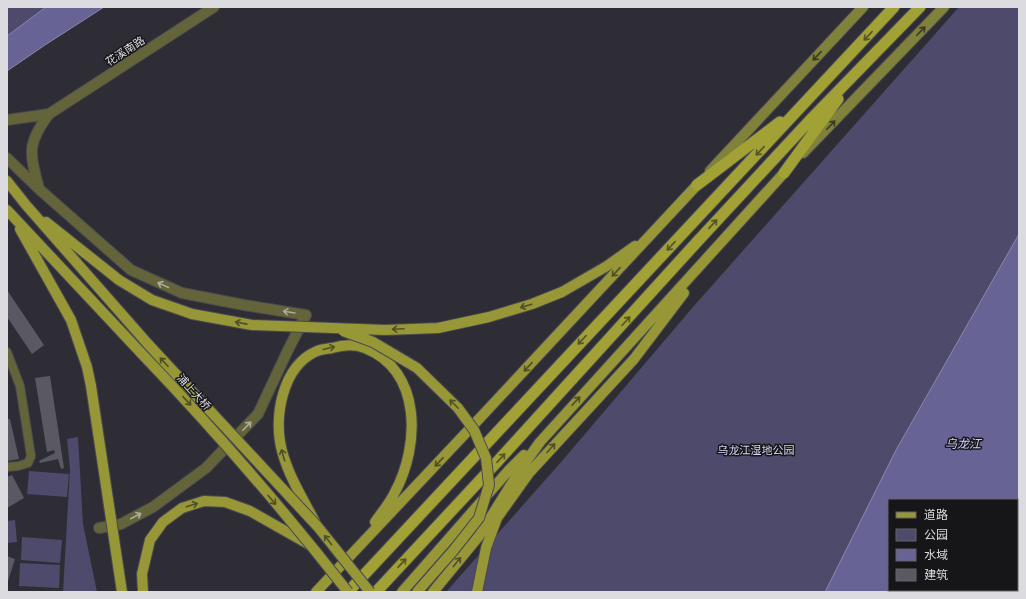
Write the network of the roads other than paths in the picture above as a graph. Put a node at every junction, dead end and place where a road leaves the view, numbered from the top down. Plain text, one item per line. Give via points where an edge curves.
1 (214, 7) edge
2 (863, 7) edge
3 (894, 7) edge
4 (920, 7) edge
5 (944, 7) edge
6 (860, 69) junction
7 (807, 100) junction
8 (49, 114) junction
9 (7, 120) edge
10 (7, 158) edge
11 (784, 173) junction
12 (7, 181) edge
13 (697, 185) junction
14 (39, 189) junction
15 (26, 205) junction
16 (10, 213) edge
17 (739, 222) junction
18 (653, 234) junction
19 (333, 328) junction
20 (7, 352) edge
21 (559, 419) junction
22 (7, 467) edge
23 (99, 528) dead end
24 (318, 528) junction
25 (313, 546) junction
26 (355, 552) junction
27 (124, 592) edge
28 (143, 592) edge
29 (316, 592) edge
30 (348, 592) edge
31 (370, 592) edge
32 (376, 592) edge
33 (402, 592) edge
34 (417, 592) edge
35 (433, 592) edge
36 (477, 592) edge

1 - 8 street, 花溪南路
2 -> 13 main road
3 -> 7 highway
4 - 6 highway
11 -> 5 main road
6 - 11 highway
32 -> 6 highway via 759,174
7 - 13 highway
7 -> 30 highway
8 - 9 street
8 - 14 street via 32,142 31,160
10 - 14 street
11 - 17 main road
12 - 15 main road
13 - 18 main road
23 -> 14 street via 121,524 153,507 206,468 253,420 306,315 182,294 131,270
19 -> 15 main road, bridge via 252,325 192,314 152,300 119,280
24 -> 15 main road, bridge via 148,344
16 -> 25 main road, 浦上大桥, bridge via 191,405
16 - 27 main road, bridge via 71,320 87,367
21 -> 17 main road
36 -> 17 main road via 486,548 497,518 529,473 634,359
18 -> 19 main road, bridge via 562,292 532,304 438,328
18 -> 26 main road
34 -> 19 main road, bridge via 479,518 489,485 486,458 474,430 458,408 417,368 373,342
20 - 22 street via 20,386 31,456 28,463
21 - 33 main road via 508,470
35 -> 21 main road via 479,536 522,467
24 -> 26 main road, bridge via 288,470 282,450 279,433 280,408 286,384 301,362 317,351 342,345 364,348 388,361 397,372 410,403 412,435 408,461 396,492
31 -> 24 main road, bridge
28 -> 25 main road, bridge via 142,574 150,540 163,522 182,508 204,501 225,502 250,511
25 - 30 main road, 浦上大桥, bridge
26 - 29 main road

